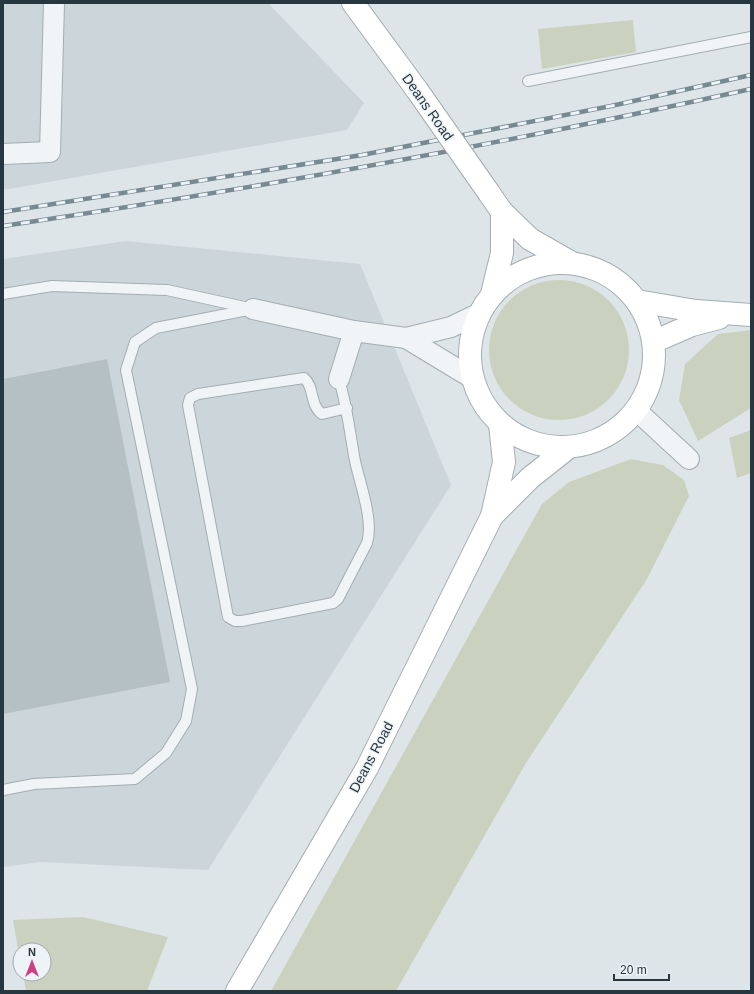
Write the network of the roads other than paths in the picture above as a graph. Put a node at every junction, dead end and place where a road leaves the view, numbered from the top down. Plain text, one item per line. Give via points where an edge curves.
1 (54, 3) edge
2 (353, 3) edge
3 (751, 37) edge
4 (528, 81) dead end
5 (3, 154) edge
6 (502, 212) junction
7 (572, 263) junction
8 (3, 294) edge
9 (492, 294) junction
10 (637, 301) junction
11 (253, 309) junction
12 (480, 313) junction
13 (743, 314) edge
14 (354, 331) junction
15 (406, 338) junction
16 (654, 342) junction
17 (472, 378) junction
18 (339, 379) joint
19 (347, 408) junction
20 (636, 410) junction
21 (500, 424) junction
22 (569, 447) junction
23 (689, 459) dead end
24 (492, 516) junction
25 (3, 790) edge
26 (237, 991) edge

1 - 5 street via 50,152
2 - 6 street, Deans Road, bridge
3 - 4 lane
6 - 7 street, Deans Road via 530,239
6 - 9 street via 502,253
7 - 9 street via 542,265 515,275
7 - 10 street via 597,270 619,282
8 - 11 lane via 52,286 167,290
9 - 12 street
10 - 13 street via 696,311
10 - 16 street via 648,320
11 - 14 street
11 - 25 lane via 156,328 134,342 126,370 192,689 186,721 166,753 135,779 34,784
12 - 15 street via 451,327
12 - 17 street via 472,334
13 - 16 street via 692,325
14 - 15 street
14 - 18 street
15 - 17 street
16 - 20 street via 651,378
17 - 21 street via 483,403
18 - 19 lane
19 - 19 lane via 370,534 338,599 334,603 235,621 228,617 188,405 190,398 198,394 304,378 310,382 316,409 322,414
20 - 22 street via 606,436
20 - 23 street
21 - 22 street via 521,437 544,446
21 - 24 street, Deans Road via 504,462
22 - 24 street, Deans Road via 530,478
24 - 26 street, Deans Road via 367,768

